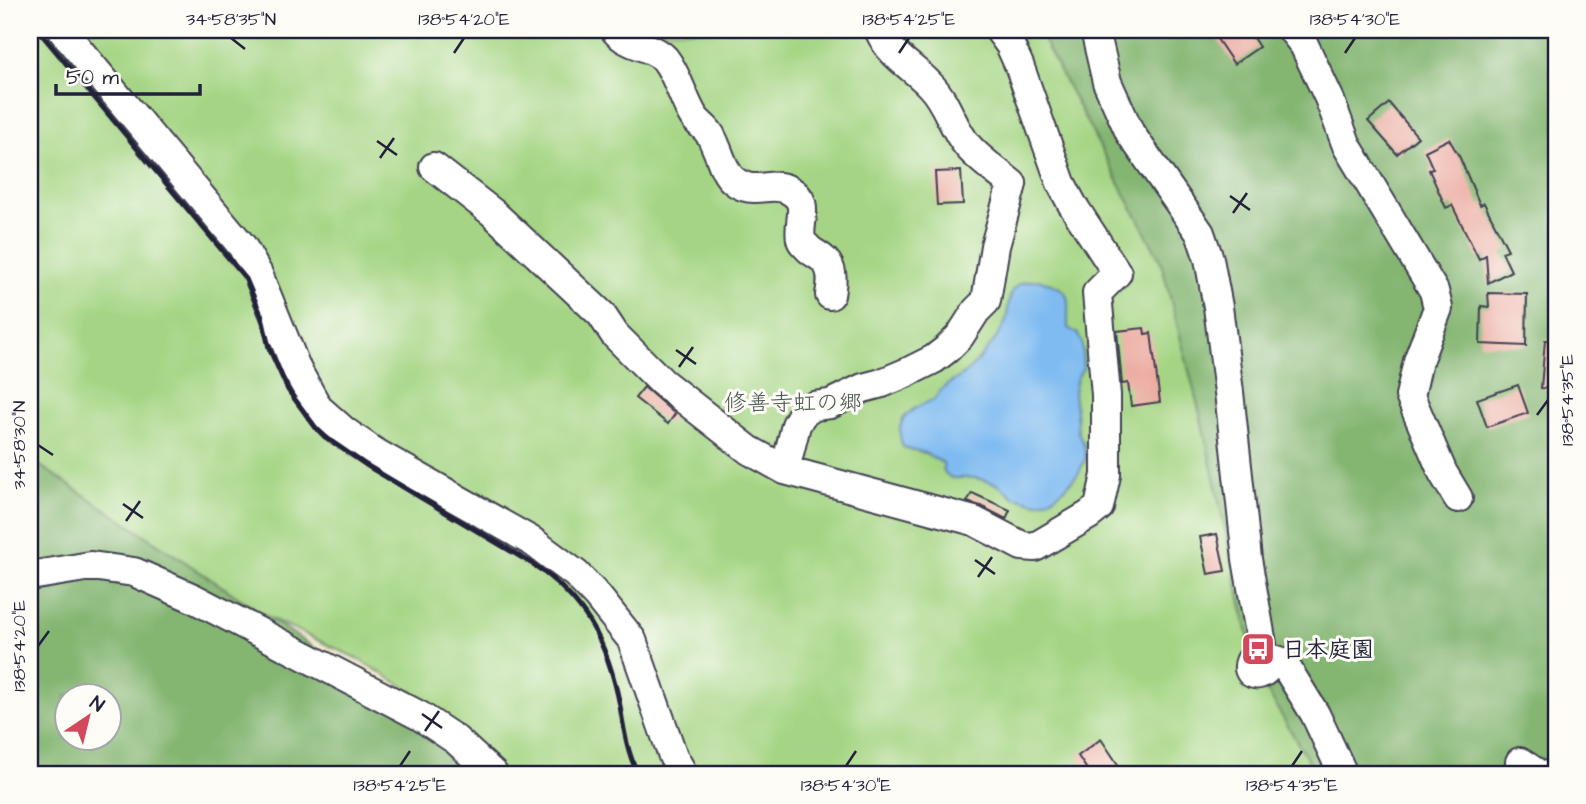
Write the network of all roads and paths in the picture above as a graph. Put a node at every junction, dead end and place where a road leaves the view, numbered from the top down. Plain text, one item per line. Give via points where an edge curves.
1 (62, 30) edge
2 (615, 30) edge
3 (879, 30) edge
4 (999, 30) edge
5 (1095, 30) edge
6 (1293, 30) edge
7 (434, 167) dead end
8 (830, 295) dead end
9 (785, 470) junction
10 (1458, 498) dead end
11 (30, 576) edge
12 (493, 774) edge
13 (683, 774) edge
14 (1343, 774) edge

1 - 13 street via 242,246 318,408 374,452 533,542 597,596 632,640
2 - 8 street via 624,40 665,59 732,179 746,188 776,186 800,200 801,241 831,270
3 - 9 street via 893,54 931,86 967,146 1012,184 986,300 960,336 917,368 802,414
4 - 9 street via 1019,65 1061,183 1117,273 1097,293 1107,475 1099,507 1035,547 1021,546 974,521
5 - 14 street via 1107,82 1130,133 1200,233 1209,260 1247,559 1265,654 1283,662 1315,713
6 - 10 street via 1329,98 1347,146 1434,291 1438,307 1410,396
7 - 9 street via 493,213 601,314 615,335 662,382 749,450
11 - 12 street via 91,566 134,572 194,598 420,716 456,740

